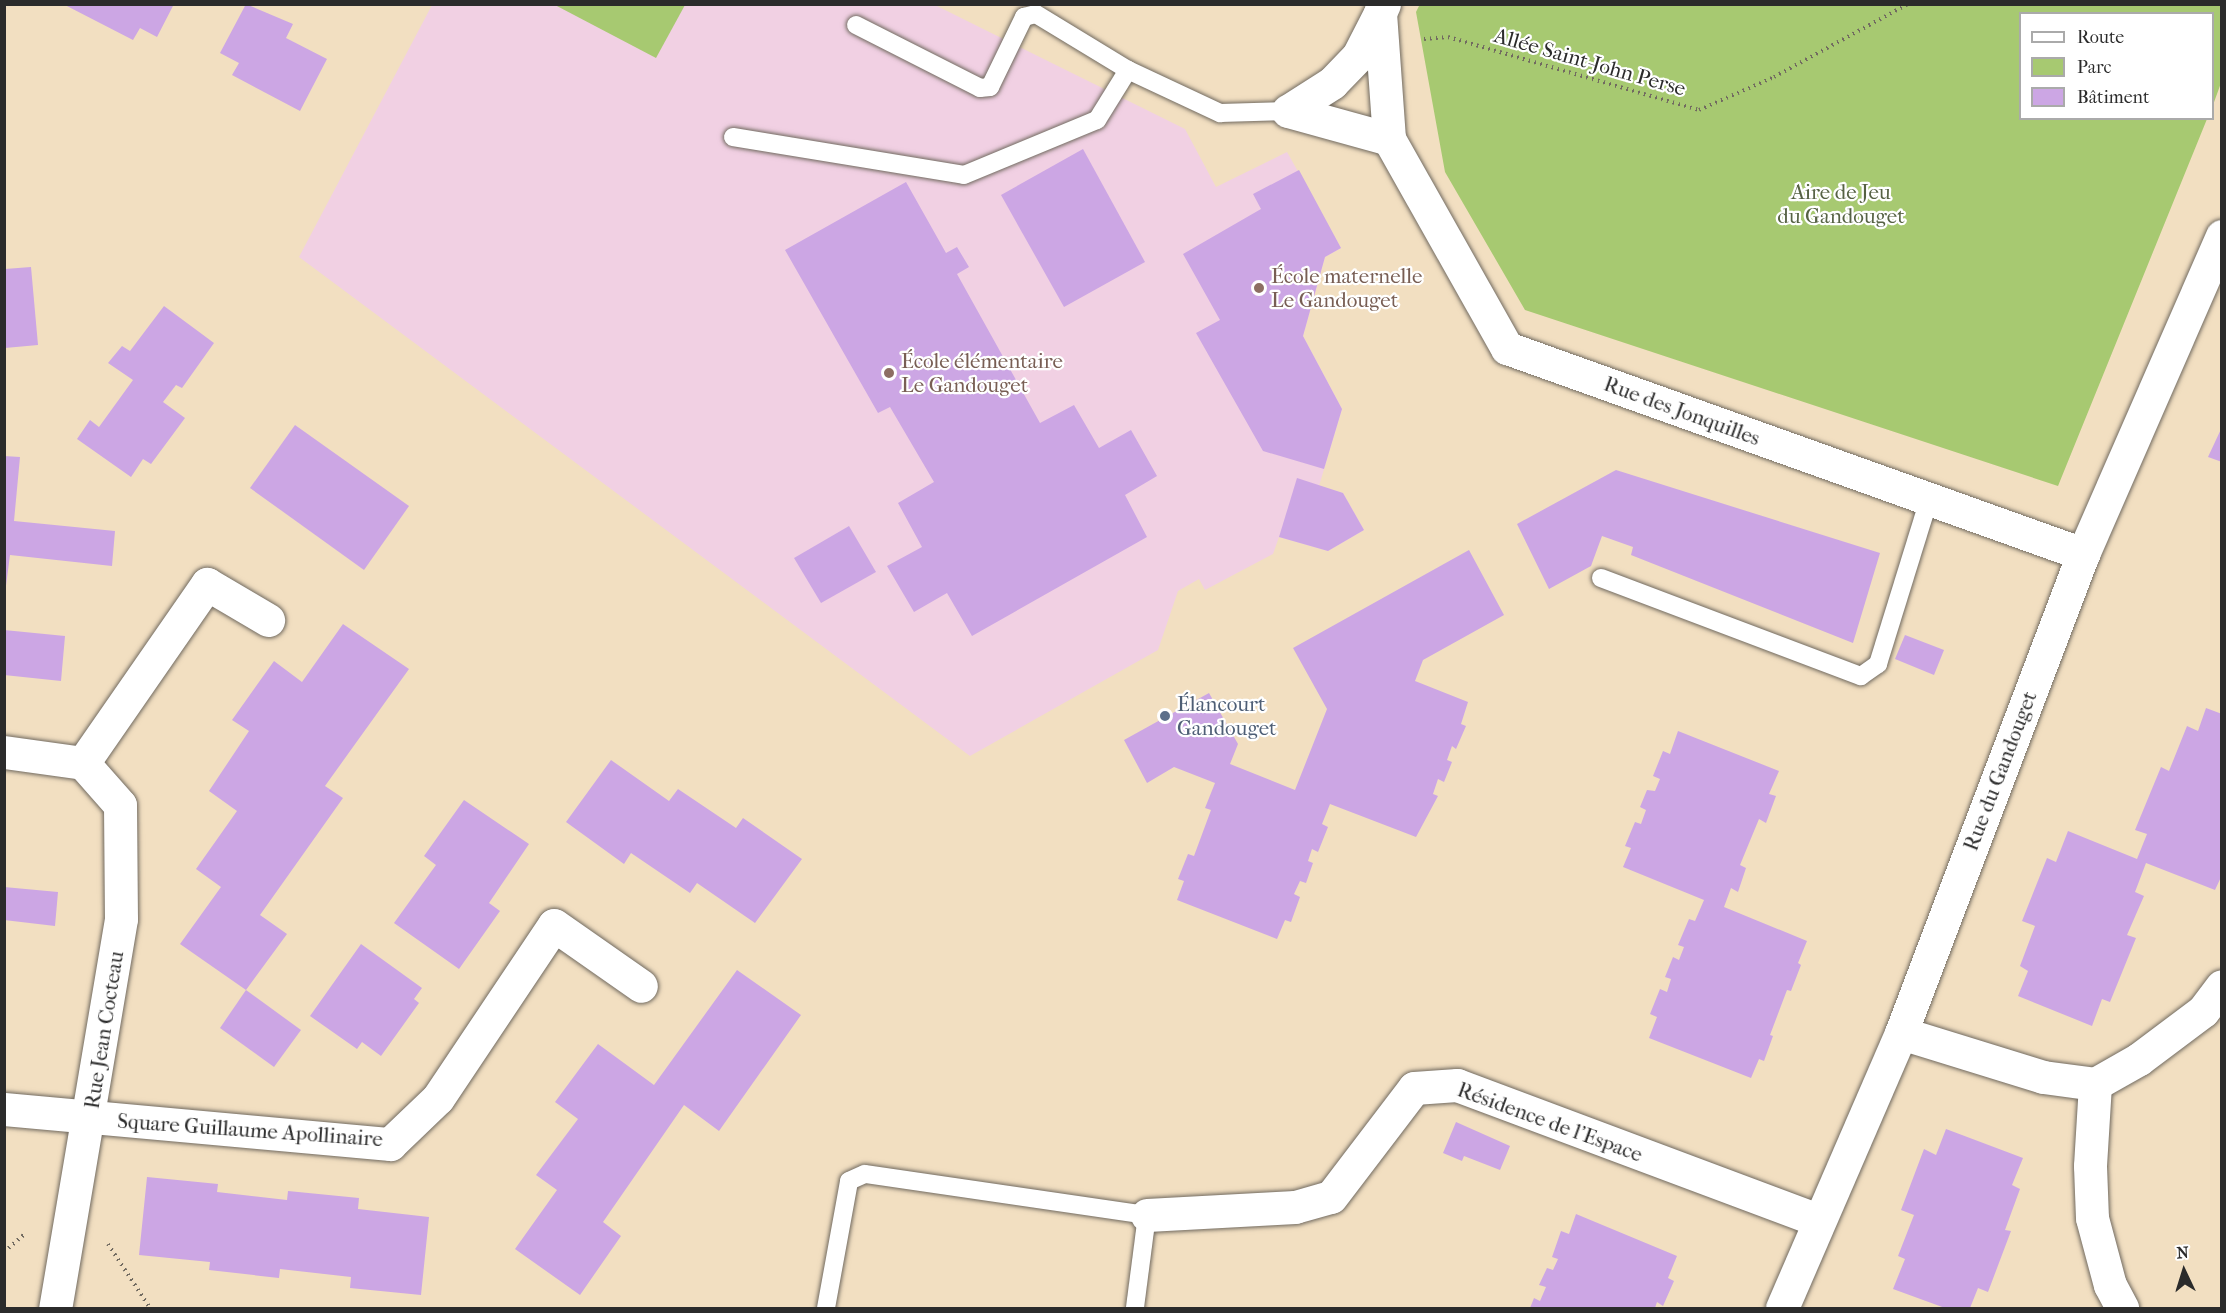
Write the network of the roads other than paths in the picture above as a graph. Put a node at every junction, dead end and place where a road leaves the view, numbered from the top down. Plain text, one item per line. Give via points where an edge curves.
1 (1383, 20) edge
2 (856, 25) dead end
3 (1128, 70) junction
4 (1287, 111) junction
5 (732, 138) dead end
6 (1389, 139) junction
7 (2222, 236) edge
8 (2209, 300) edge
9 (1929, 499) junction
10 (2083, 554) junction
11 (1601, 578) dead end
12 (268, 620) dead end
13 (4, 752) edge
14 (83, 763) junction
15 (641, 986) dead end
16 (2215, 1006) edge
17 (1901, 1033) junction
18 (2095, 1084) junction
19 (4, 1109) edge
20 (90, 1119) junction
21 (1147, 1215) junction
22 (1819, 1220) junction
23 (55, 1308) edge
24 (826, 1308) edge
25 (1135, 1308) edge
26 (1782, 1308) edge
27 (2122, 1308) edge

1 - 4 street via 1358,56 1332,83
1 - 6 street, Rue des Jonquilles
2 - 3 lane via 980,88 990,87 1024,17 1036,14
3 - 4 lane via 1220,113
3 - 5 lane via 1097,120 964,175
4 - 6 street
6 - 9 street, Rue des Jonquilles via 1507,348
7 - 8 street, Rue du Gandouget
8 - 10 street, Rue du Gandouget
9 - 10 street, Rue des Jonquilles
9 - 11 lane via 1878,664 1861,676
10 - 17 street, Rue du Gandouget
12 - 14 street via 207,584
13 - 14 street
14 - 20 street, Rue Jean Cocteau via 120,805 121,919
15 - 20 street, Square Guillaume Apollinaire via 554,925 438,1098 390,1144 157,1120
16 - 18 street via 2139,1059
17 - 18 street via 2043,1077
17 - 22 street, Rue du Gandouget
18 - 27 street via 2090,1166 2092,1218 2110,1285
19 - 20 street
20 - 23 street, Rue Jean Cocteau
21 - 22 street, Résidence de l'Espace via 1295,1207 1332,1197 1414,1088 1457,1084
21 - 24 lane via 856,1175 849,1181
21 - 25 lane
22 - 26 street, Rue du Gandouget

